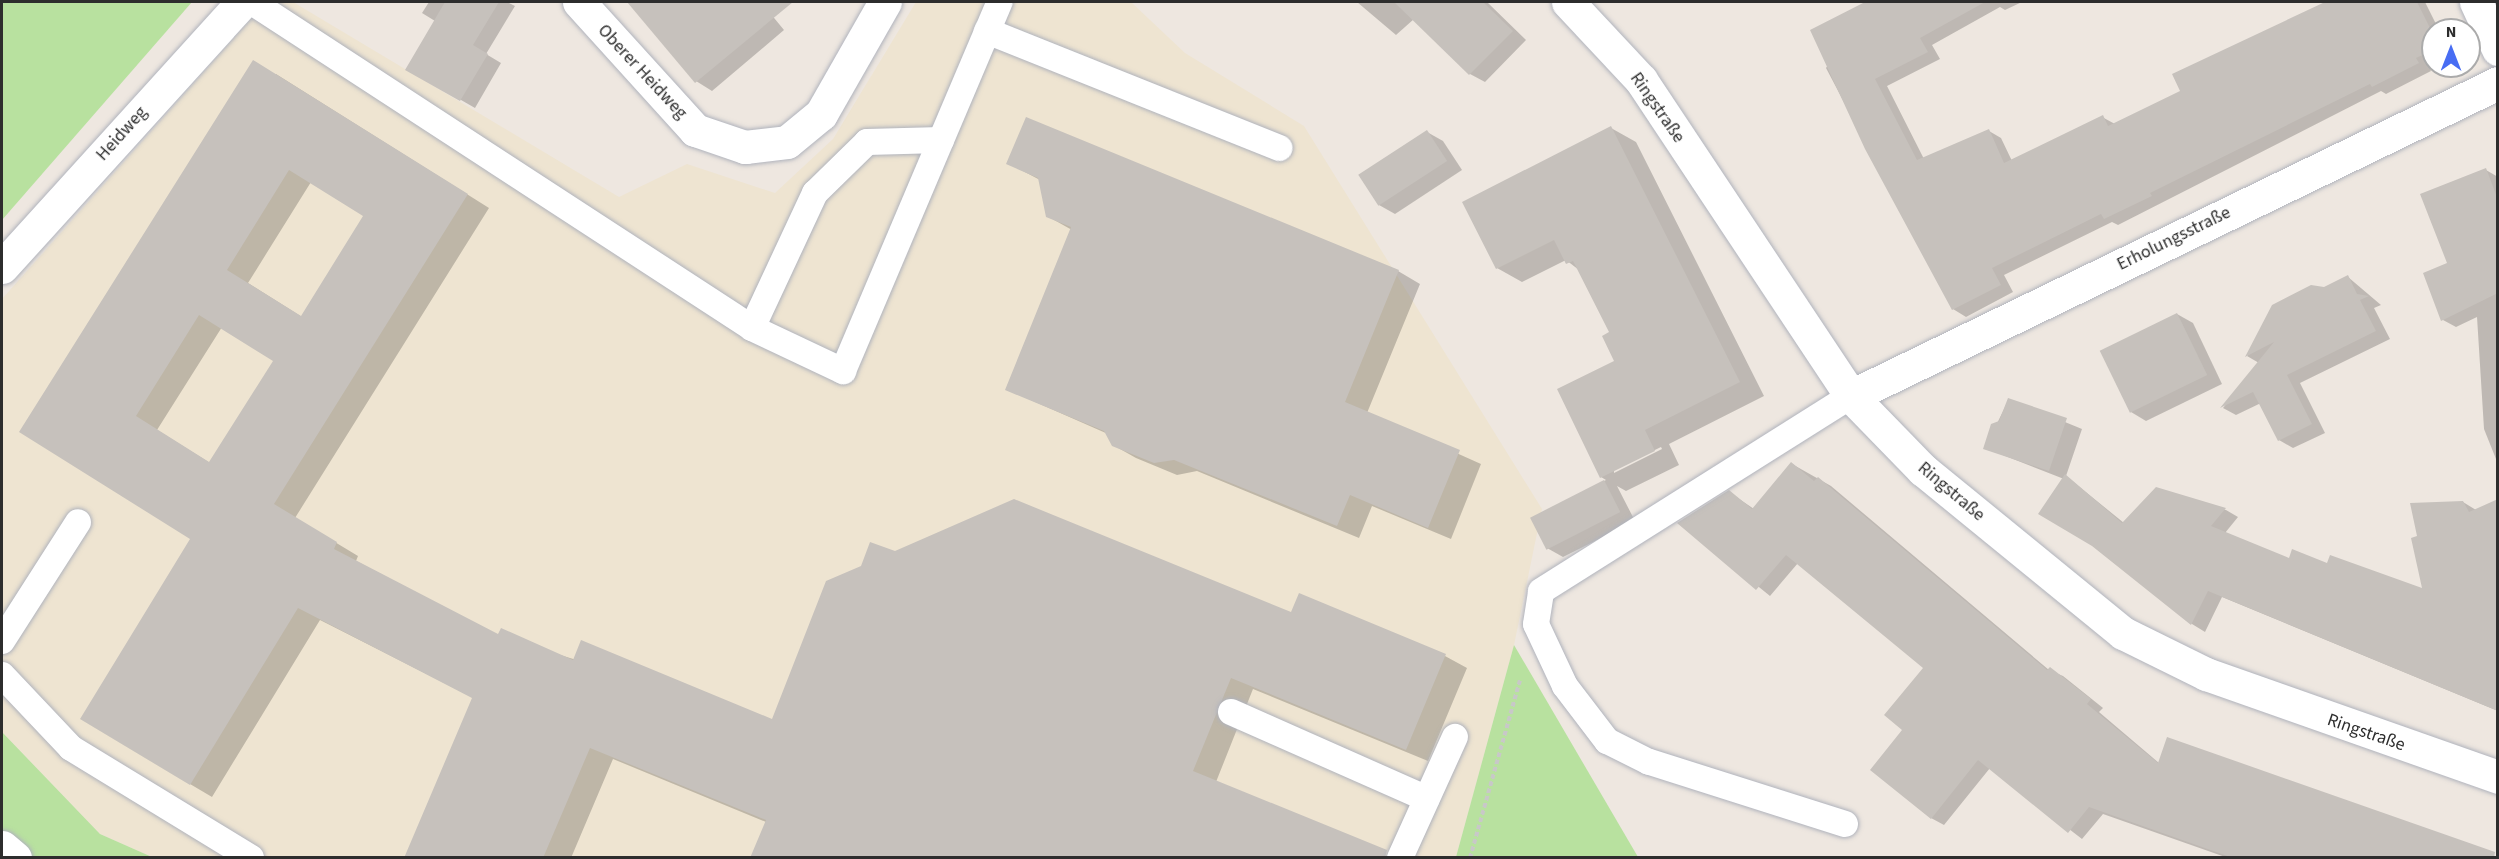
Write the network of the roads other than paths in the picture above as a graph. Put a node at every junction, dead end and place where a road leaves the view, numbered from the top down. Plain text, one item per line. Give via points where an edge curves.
1 (242, 2) edge
2 (252, 2) edge
3 (579, 2) edge
4 (885, 2) edge
5 (1000, 2) edge
6 (1568, 2) edge
7 (2475, 2) edge
8 (987, 30) junction
9 (2498, 49) edge
10 (2498, 83) edge
11 (941, 140) junction
12 (1280, 148) dead end
13 (2, 267) edge
14 (752, 328) junction
15 (1851, 396) junction
16 (78, 522) dead end
17 (2, 641) edge
18 (2, 675) edge
19 (1231, 712) dead end
20 (1455, 737) dead end
21 (2498, 777) edge
22 (1427, 799) junction
23 (1845, 824) dead end
24 (2, 847) edge
25 (15, 858) edge
26 (252, 858) edge
27 (1400, 858) edge

1 - 13 street, Heidweg
2 - 14 lane
3 - 4 street, Oberer Heidweg via 695,130 745,147 787,142 820,114
5 - 8 lane
6 - 15 street, Ringstraße via 1641,80
7 - 9 street
8 - 11 lane
8 - 12 lane
10 - 15 street, Erholungsstraße
11 - 14 lane via 867,142 815,193
11 - 14 lane via 843,371
15 - 21 street, Ringstraße via 1923,470 2123,633 2206,674
15 - 23 lane via 1541,591 1536,624 1565,686 1607,741 1649,762
16 - 17 lane
18 - 26 lane via 71,748
19 - 22 lane
20 - 22 lane
22 - 27 lane
24 - 25 street

